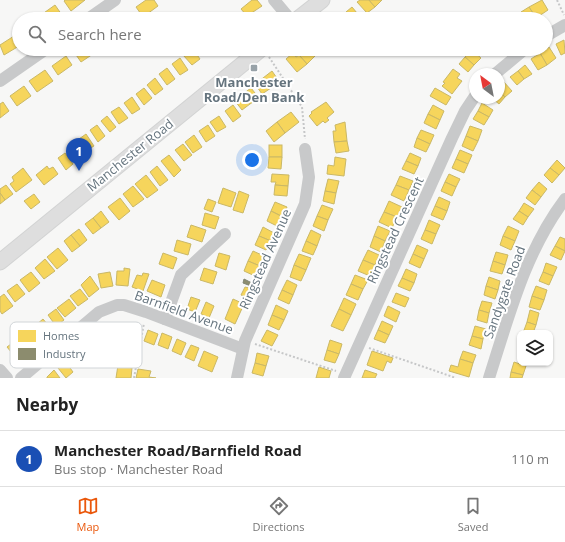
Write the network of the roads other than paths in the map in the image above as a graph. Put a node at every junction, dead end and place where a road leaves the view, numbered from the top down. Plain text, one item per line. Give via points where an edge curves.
1 (115, 0) edge
2 (274, 0) edge
3 (322, 0) edge
4 (98, 12) edge
5 (284, 12) edge
6 (307, 12) edge
7 (565, 25) edge
8 (553, 32) edge
9 (36, 56) edge
10 (260, 56) edge
11 (517, 56) edge
12 (502, 68) edge
13 (0, 81) edge
14 (470, 104) edge
15 (305, 150) road end
16 (565, 199) edge
17 (225, 234) dead end
18 (0, 262) edge
19 (165, 320) junction
20 (88, 322) edge
21 (244, 345) junction
22 (33, 368) edge
23 (0, 370) edge
24 (345, 376) edge
25 (7, 378) edge
26 (21, 378) edge
27 (236, 378) edge
28 (489, 378) edge

1 - 4 street
2 - 5 street
3 - 6 main road
7 - 8 street
9 - 13 street
10 - 18 main road, Manchester Road
11 - 12 street
14 - 24 street, Ringstead Crescent
15 - 21 street, Ringstead Avenue via 309,178 305,204
16 - 28 street, Sandygate Road via 549,221 528,261
17 - 19 street via 181,275
19 - 20 street, Barnfield Avenue via 124,305 105,308
19 - 21 street, Barnfield Avenue
21 - 27 street, Ringstead Avenue
22 - 26 street, Barnfield Avenue
23 - 25 street

